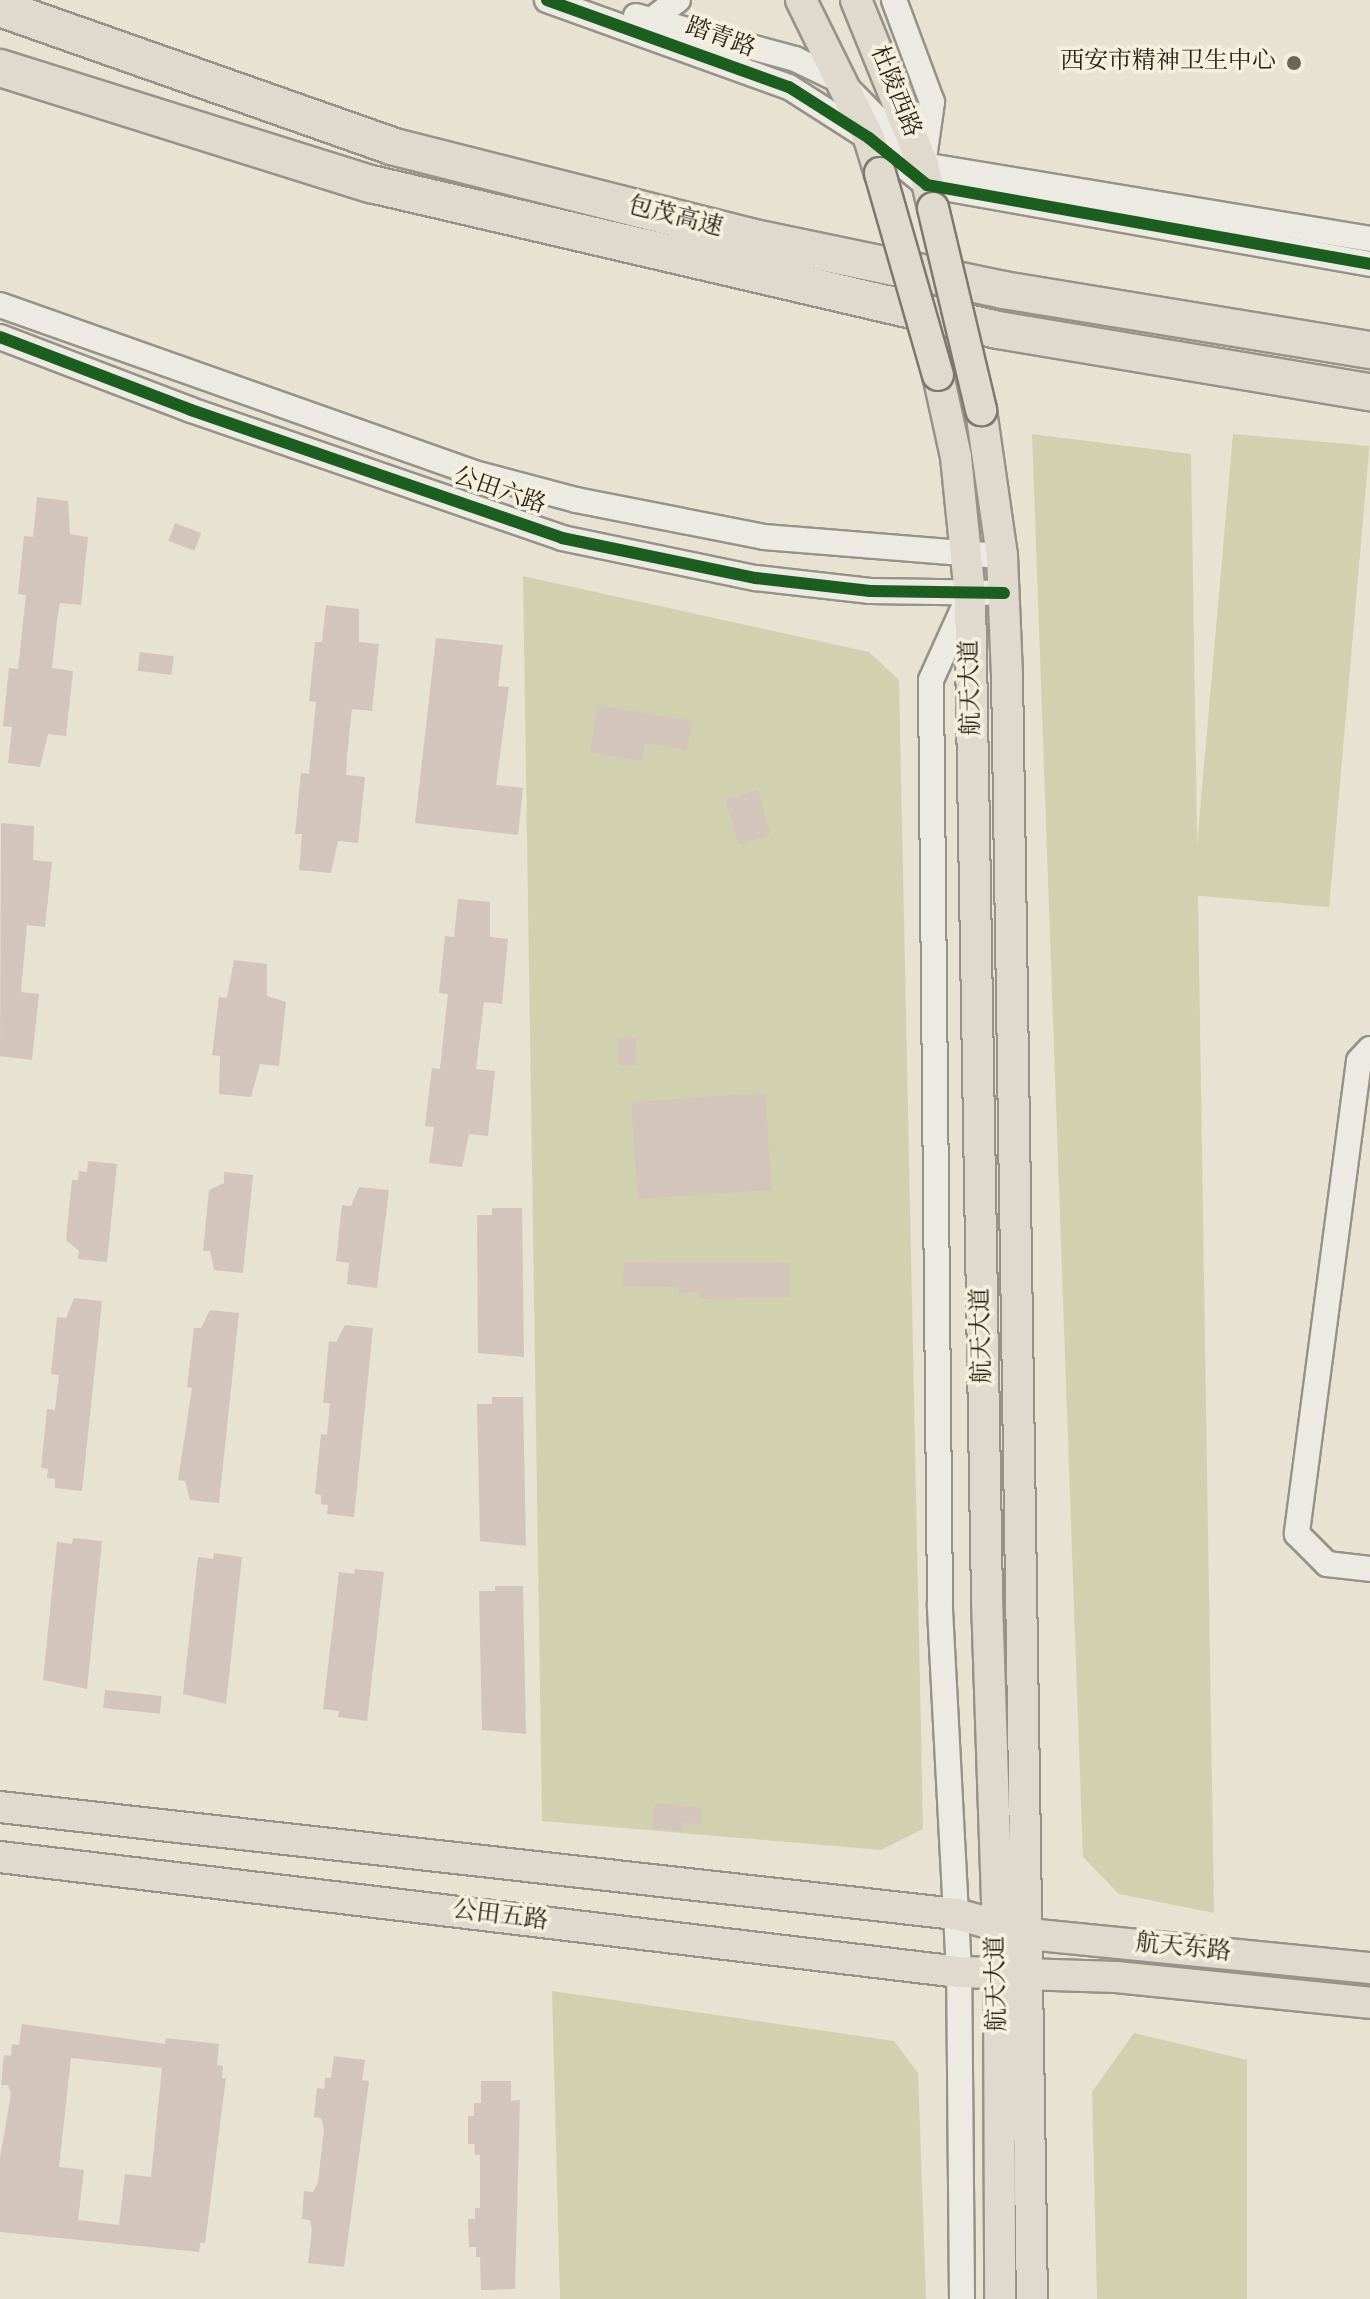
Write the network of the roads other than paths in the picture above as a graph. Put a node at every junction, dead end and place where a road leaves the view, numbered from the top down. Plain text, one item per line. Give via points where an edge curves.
1 (547, 0) edge
2 (592, 0) edge
3 (678, 0) edge
4 (801, 0) edge
5 (856, 0) edge
6 (894, 0) edge
7 (0, 8) edge
8 (650, 21) junction
9 (0, 68) edge
10 (839, 80) junction
11 (869, 138) junction
12 (927, 186) junction
13 (1370, 239) edge
14 (1370, 264) edge
15 (0, 305) edge
16 (0, 337) edge
17 (1370, 350) edge
18 (938, 375) joint
19 (1370, 392) edge
20 (981, 410) joint
21 (1002, 556) junction
22 (966, 557) junction
23 (1004, 593) junction
24 (970, 594) junction
25 (1370, 1049) edge
26 (1370, 1569) edge
27 (0, 1807) edge
28 (0, 1857) edge
29 (956, 1914) junction
30 (997, 1925) junction
31 (1028, 1934) junction
32 (1370, 1968) edge
33 (1014, 1971) junction
34 (959, 1972) junction
35 (1370, 2003) edge
36 (962, 2299) edge
37 (1000, 2299) edge
38 (1032, 2299) edge

1 - 11 street, 踏青路 via 789,87
2 - 8 street, 踏青路
3 - 8 street
4 - 10 main road, 杜陵西路
5 - 12 main road, 杜陵西路
6 - 12 street via 932,102
7 - 17 highway, 包茂高速 via 391,146 750,237 1003,290
8 - 10 street, 踏青路 via 795,59
9 - 19 highway, 包茂高速 via 371,184 998,330
10 - 11 main road, 杜陵西路
10 - 12 street, 踏青路
11 - 12 street, 踏青路
11 - 18 main road, 杜陵西路, bridge
12 - 13 street
12 - 14 street
12 - 20 main road, 杜陵西路, bridge
15 - 22 street, 公田六路 via 471,472 576,500 764,537
16 - 24 street, 公田六路 via 191,410 562,538 756,578 870,591
18 - 22 main road, 航天大道 via 956,457
20 - 21 main road, 航天大道
21 - 22 street, 公田六路
21 - 23 main road, 航天大道
22 - 24 main road, 航天大道
23 - 24 street, 公田六路
23 - 31 main road, 航天大道
24 - 29 street via 931,680 940,1604
24 - 30 main road, 航天大道
25 - 26 street via 1359,1061 1297,1534 1327,1564
27 - 29 main road
28 - 34 main road, 公田五路
29 - 30 main road
29 - 34 street
30 - 31 main road, 航天东路
30 - 33 main road, 航天大道
31 - 32 main road, 航天东路
31 - 33 main road, 航天大道
33 - 34 main road, 公田五路
33 - 35 main road, 航天东路
33 - 37 main road, 航天大道
33 - 38 main road, 航天大道
34 - 36 street

